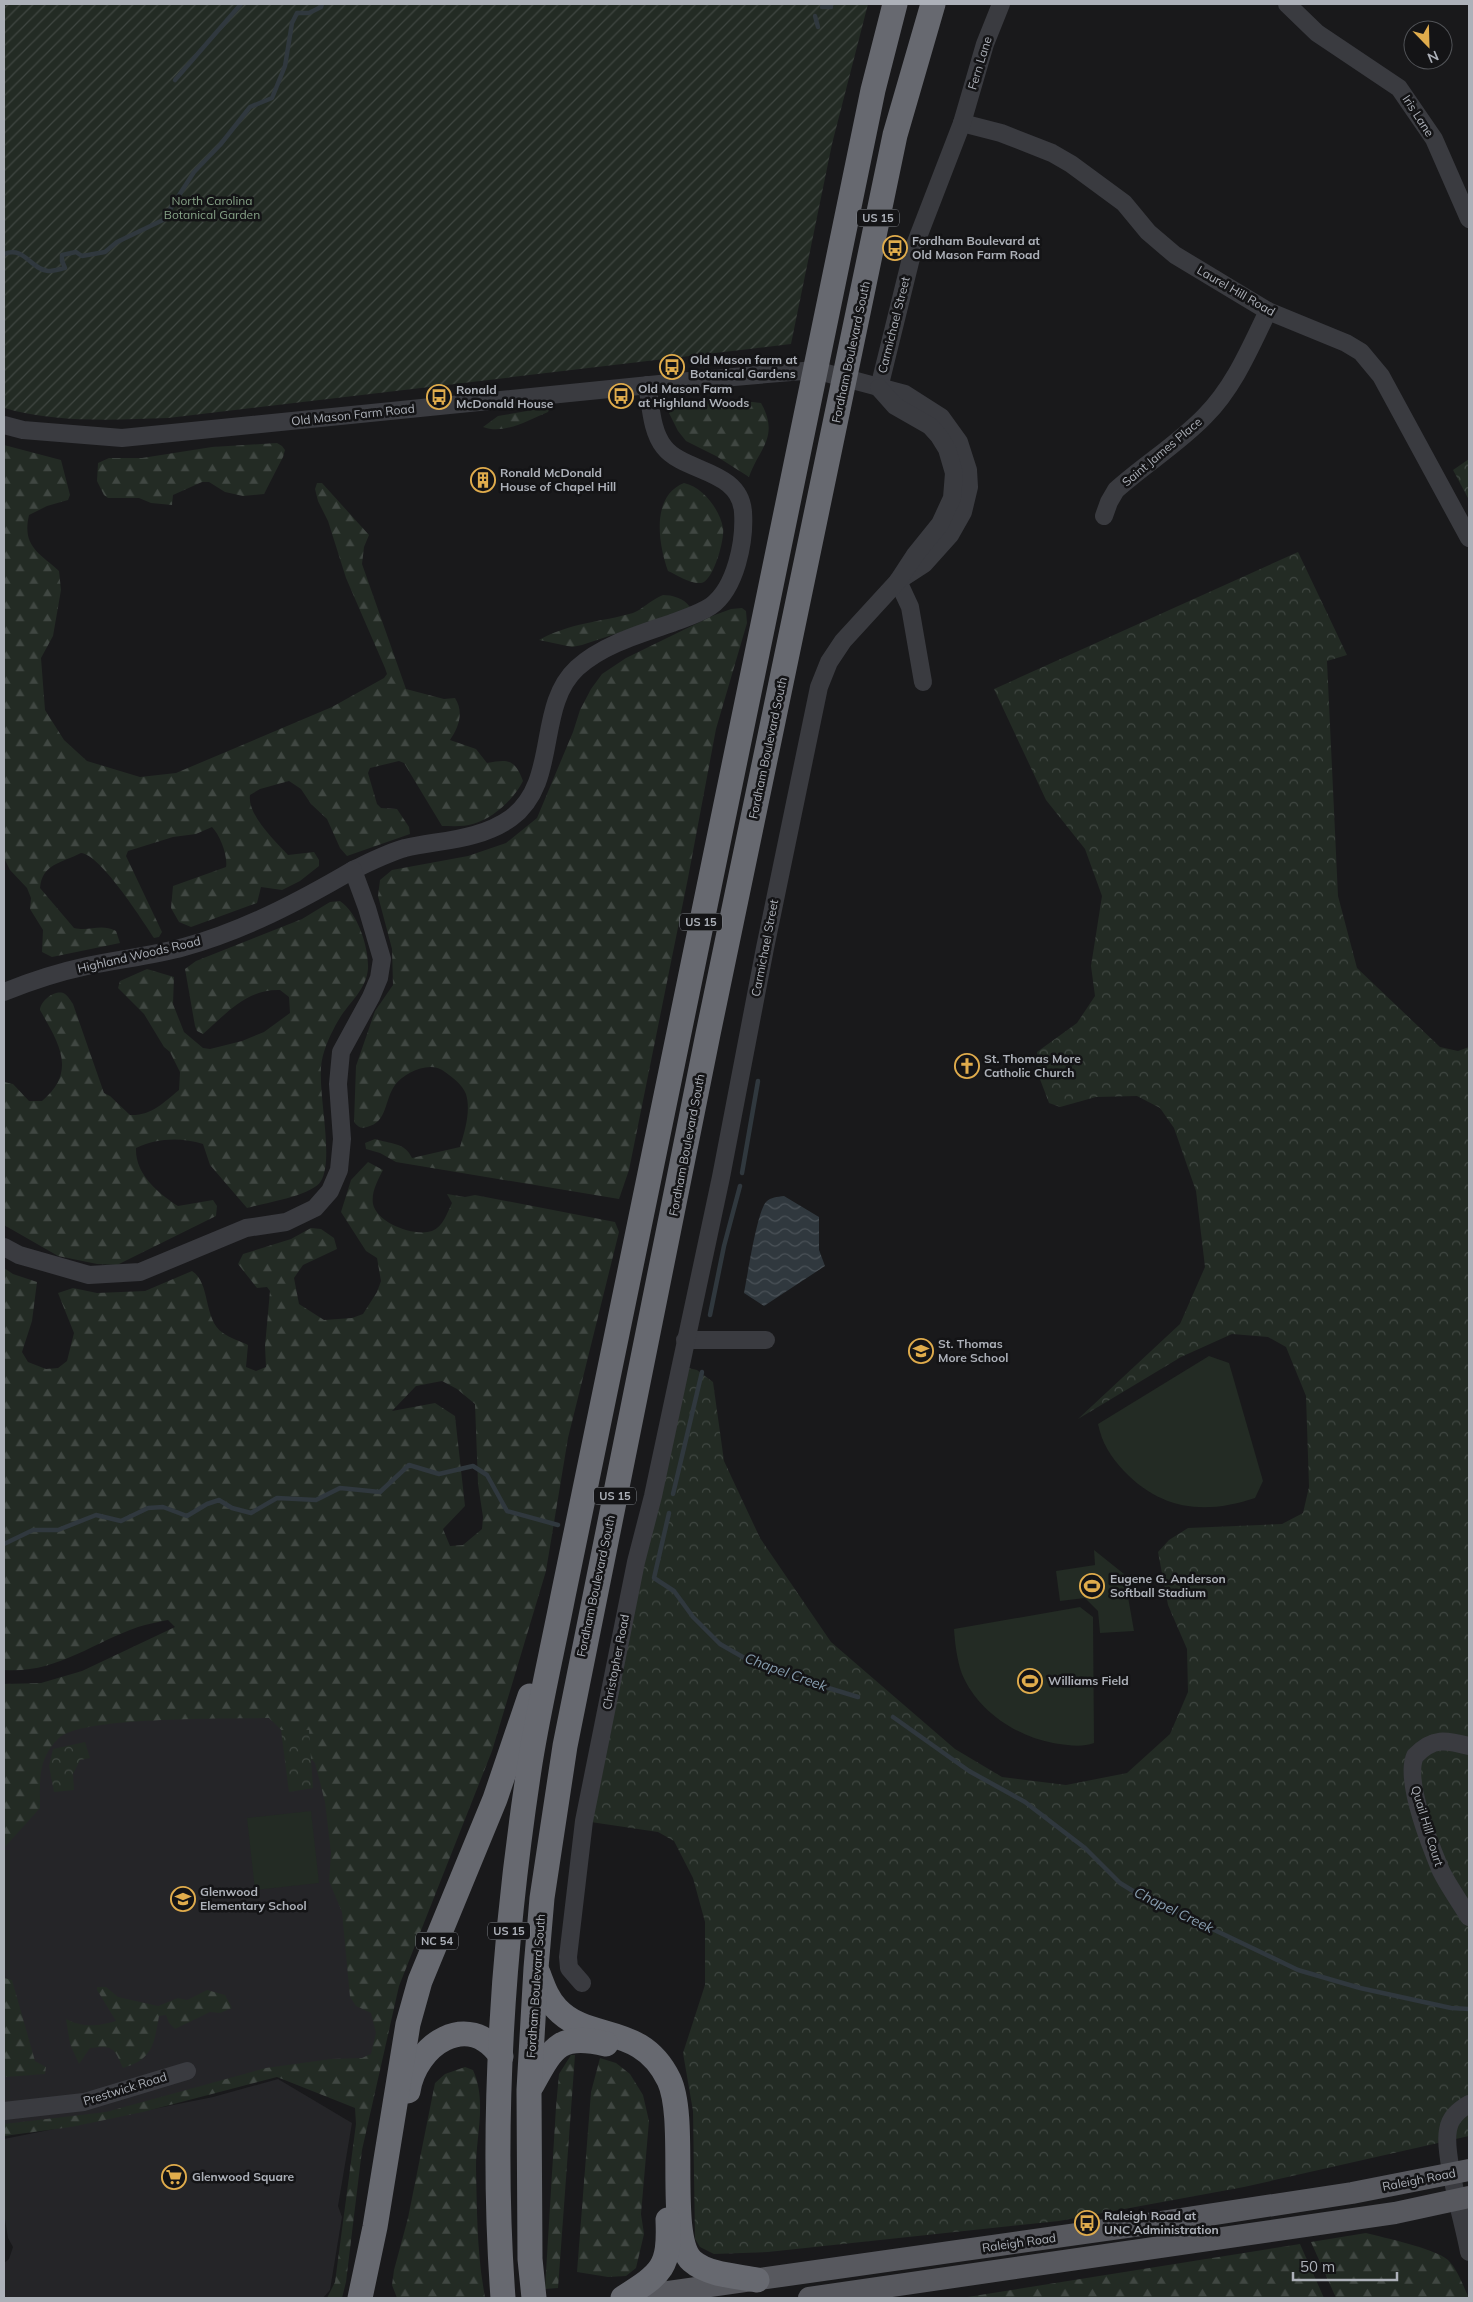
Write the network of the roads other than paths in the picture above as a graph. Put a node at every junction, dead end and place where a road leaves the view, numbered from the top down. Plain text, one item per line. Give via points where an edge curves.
1 (895, 4) edge
2 (933, 4) edge
3 (1001, 4) edge
4 (1287, 4) edge
5 (962, 123) junction
6 (1469, 219) edge
7 (1268, 311) junction
8 (815, 370) junction
9 (846, 377) junction
10 (647, 385) junction
11 (879, 388) junction
12 (4, 425) edge
13 (1104, 516) dead end
14 (1469, 538) edge
15 (898, 581) junction
16 (923, 682) dead end
17 (353, 870) junction
18 (4, 992) edge
19 (4, 1247) edge
20 (686, 1340) junction
21 (766, 1340) dead end
22 (562, 1596) junction
23 (1469, 1746) edge
24 (1469, 1917) edge
25 (536, 1968) junction
26 (582, 1983) dead end
27 (501, 2056) junction
28 (187, 2071) dead end
29 (530, 2090) junction
30 (1469, 2104) edge
31 (4, 2111) edge
32 (1461, 2171) edge
33 (1464, 2198) edge
34 (1469, 2252) edge
35 (757, 2280) junction
36 (360, 2298) edge
37 (380, 2298) edge
38 (504, 2298) edge
39 (534, 2298) edge
40 (625, 2298) edge
41 (810, 2298) edge

1 - 8 highway, US 15 via 873,90
2 - 9 highway, Fordham Boulevard South / US 15 via 895,135
3 - 5 street, Fern Lane via 985,44
4 - 6 street, Iris Lane via 1317,33 1399,88 1434,139
5 - 7 street, Laurel Hill Road via 1010,136 1071,164 1124,203 1148,232 1176,255
5 - 11 street, Carmichael Street via 913,250
7 - 13 street, Saint James Place via 1246,357 1218,402 1184,436 1116,490
7 - 14 street, Laurel Hill Road via 1346,342 1372,364
8 - 9 street, Old Mason Farm Road
8 - 10 street, Old Mason Farm Road
8 - 22 highway, US 15
9 - 11 street, Old Mason Farm Road
9 - 25 highway, Fordham Boulevard South / US 15 via 582,1656 565,1746
10 - 12 street, Old Mason Farm Road via 122,438 23,430
10 - 17 street, Highland Woods Road via 656,433 664,447 674,456 714,474 738,497 743,510 742,543 736,568 728,583 712,605 592,655 575,670 563,686 552,717 534,794 510,819 484,833 404,849
11 - 15 street, Carmichael Street via 895,406 930,426 939,436 947,448 954,473 947,512
15 - 16 street via 910,607
15 - 20 street, Carmichael Street via 843,642 829,662 819,687
17 - 18 street, Highland Woods Road via 298,902 226,934 183,948 86,966
17 - 19 street via 382,959 379,978 341,1052 339,1170 330,1191 315,1208 286,1222 246,1228 140,1272 89,1275 19,1255
20 - 21 street
20 - 26 street, Christopher Road via 636,1562 584,1821 568,1957 574,1976
22 - 27 highway, US 15 via 529,1772 509,1924
22 - 36 highway, NC 54 via 495,1799 420,1982 408,2024 375,2227
23 - 24 street, Quail Hill Court via 1444,1740 1431,1744 1415,1756 1412,1775 1442,1872
25 - 29 highway, Fordham Boulevard South / US 15
25 - 35 highway via 547,1996 564,2016 630,2040 660,2065 676,2102 680,2227 684,2251 691,2261 706,2269
27 - 37 highway via 483,2039 464,2033 434,2045 410,2077 378,2285
27 - 38 highway, US 15 via 499,2202
28 - 31 street, Prestwick Road via 84,2102
29 - 39 highway, Fordham Boulevard South / US 15 via 530,2259
29 - 40 highway via 555,2048 575,2040 612,2046 630,2053 646,2066 657,2084 664,2114 668,2250 664,2264 656,2274
30 - 32 street via 1454,2116 1448,2130 1447,2143
32 - 33 street
32 - 35 main road, Raleigh Road via 1352,2193
33 - 34 street
33 - 41 main road, Raleigh Road via 1356,2218
35 - 40 main road, Raleigh Road

